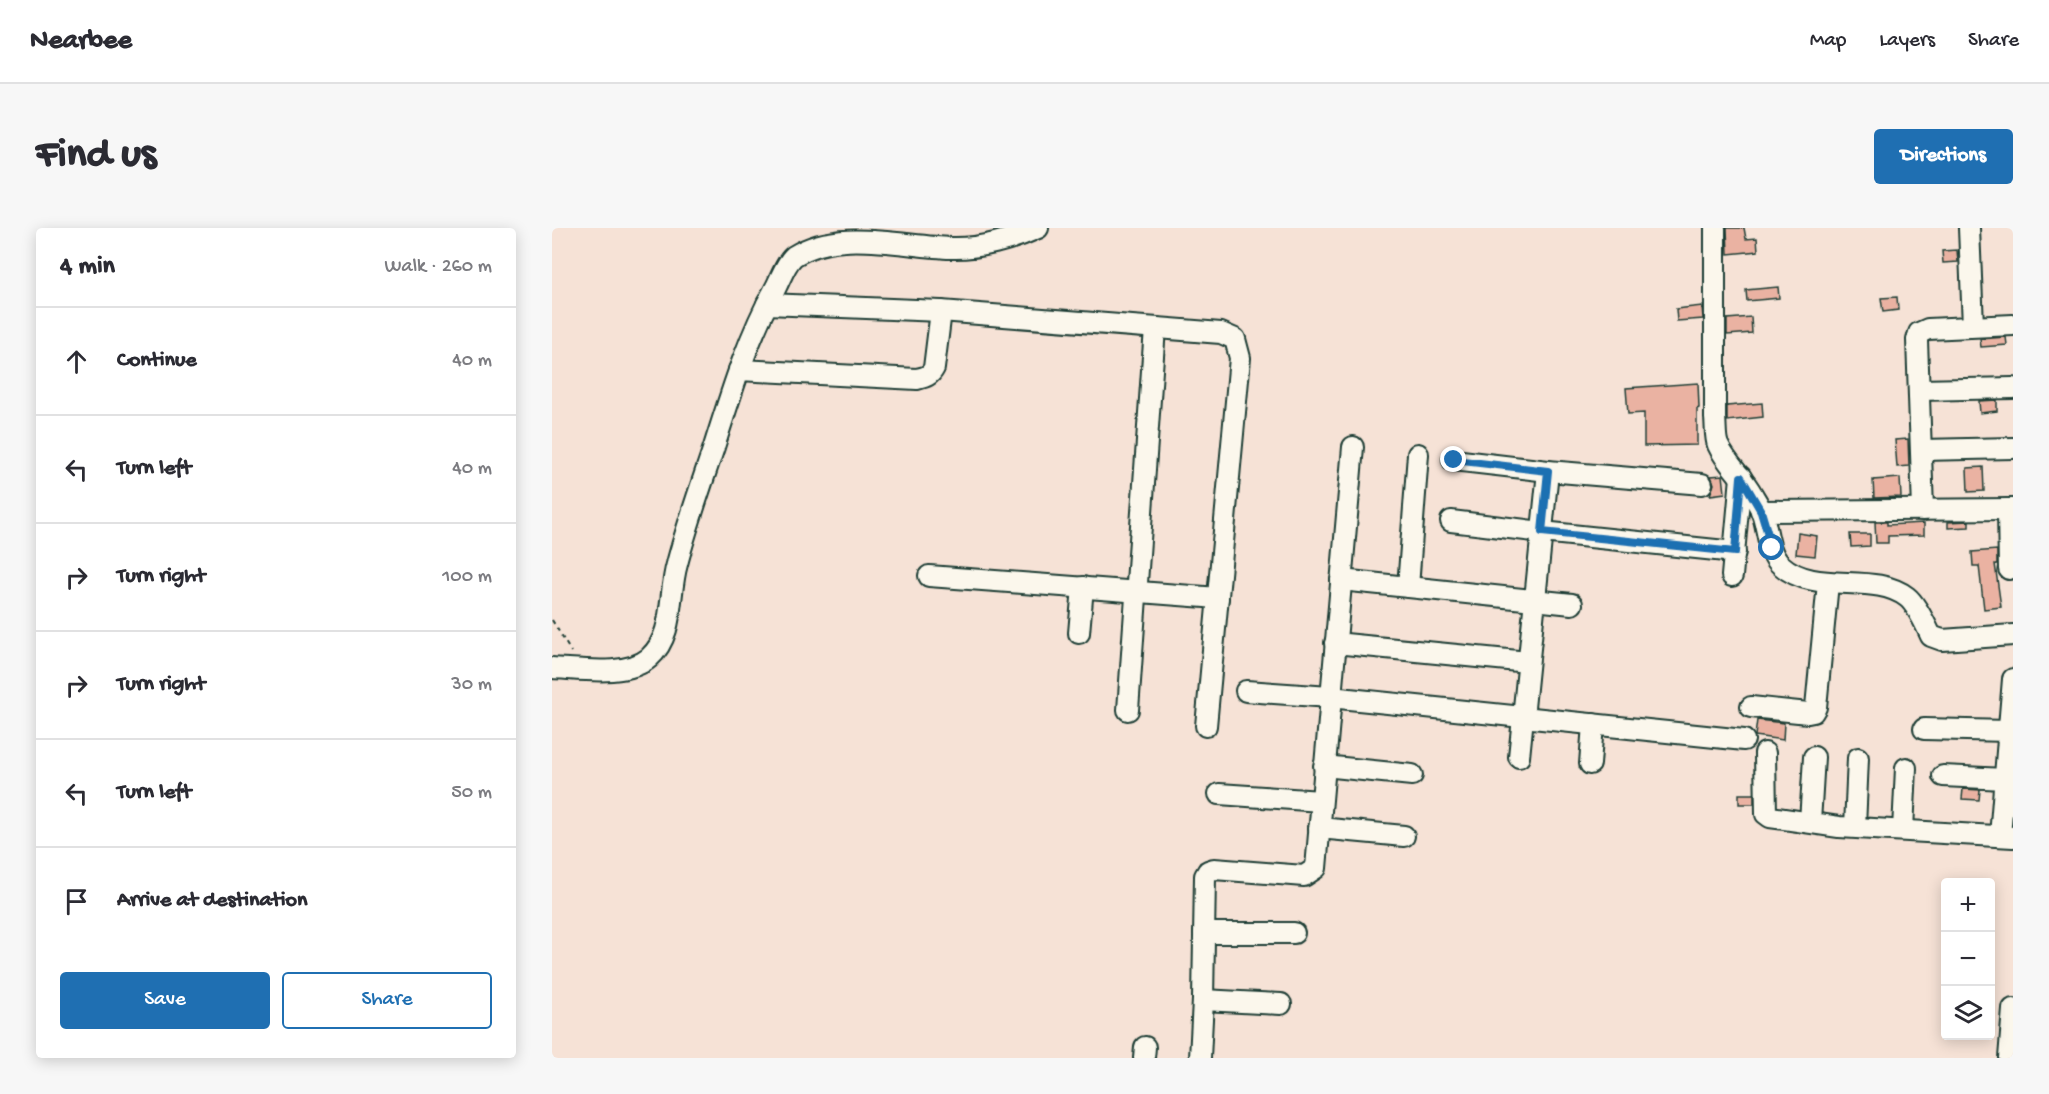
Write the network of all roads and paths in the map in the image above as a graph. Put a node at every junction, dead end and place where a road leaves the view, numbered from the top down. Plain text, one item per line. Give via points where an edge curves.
1 (1038, 228) edge
2 (1714, 228) edge
3 (1969, 228) edge
4 (767, 304) junction
5 (941, 311) junction
6 (2013, 325) edge
7 (1973, 326) junction
8 (1155, 328) junction
9 (739, 370) junction
10 (2013, 388) edge
11 (1919, 390) junction
12 (1353, 447) dead end
13 (2013, 448) edge
14 (1922, 450) junction
15 (1418, 454) dead end
16 (1454, 460) dead end
17 (1548, 471) junction
18 (1741, 477) junction
19 (1702, 483) dead end
20 (2010, 509) edge
21 (1923, 510) junction
22 (1761, 511) junction
23 (1451, 521) dead end
24 (1542, 532) junction
25 (1735, 552) junction
26 (2009, 569) dead end
27 (929, 576) dead end
28 (1732, 576) dead end
29 (1341, 580) junction
30 (1828, 582) junction
31 (1083, 586) junction
32 (1408, 587) junction
33 (1136, 590) junction
34 (1218, 598) junction
35 (1535, 600) junction
36 (1572, 604) dead end
37 (552, 620) edge
38 (1079, 633) dead end
39 (2013, 635) edge
40 (1335, 643) junction
41 (1528, 662) junction
42 (552, 668) edge
43 (578, 669) junction
44 (2013, 680) edge
45 (1246, 691) dead end
46 (1330, 697) junction
47 (1750, 707) dead end
48 (1128, 710) dead end
49 (1523, 717) junction
50 (1593, 724) junction
51 (1206, 726) dead end
52 (1924, 729) dead end
53 (2009, 731) junction
54 (1744, 740) dead end
55 (1765, 753) dead end
56 (1519, 757) dead end
57 (1814, 757) dead end
58 (1858, 758) dead end
59 (1590, 764) dead end
60 (1324, 766) junction
61 (1906, 768) dead end
62 (1413, 775) dead end
63 (1943, 776) dead end
64 (2005, 779) junction
65 (1219, 794) dead end
66 (1321, 801) junction
67 (1810, 822) junction
68 (1319, 828) junction
69 (1855, 828) junction
70 (1903, 830) junction
71 (1404, 836) dead end
72 (2007, 836) edge
73 (1204, 933) junction
74 (1294, 933) dead end
75 (1203, 1000) junction
76 (1281, 1004) dead end
77 (2013, 1009) edge
78 (1200, 1058) edge
79 (2009, 1058) edge

1 - 4 street via 969,248 846,233 815,240 793,256
2 - 18 street via 1716,427 1718,444
3 - 7 street
4 - 5 street
4 - 9 street
5 - 8 street
5 - 9 street via 934,368 925,377
6 - 7 street
7 - 11 street via 1919,333
8 - 33 street
8 - 34 street via 1221,333 1234,339 1238,350
9 - 43 street via 676,566 665,635 649,658 639,664 615,670
10 - 11 street
11 - 14 street
12 - 29 street
13 - 14 street
14 - 21 street
15 - 32 street
16 - 17 street
17 - 19 street
17 - 24 street
18 - 22 street
18 - 25 street
20 - 21 street
20 - 26 street
21 - 22 street
22 - 30 street via 1780,565 1796,574
23 - 24 street
24 - 25 street
24 - 35 street
25 - 28 street
27 - 31 street
29 - 32 street
29 - 40 street
30 - 39 street via 1888,588 1908,598 1931,636 1942,640
30 - 47 street via 1813,712
31 - 33 street
31 - 38 street
32 - 35 street
33 - 34 street
33 - 48 street
34 - 51 street
35 - 36 street
35 - 41 street
37 - 43 path
40 - 41 street
40 - 46 street
41 - 49 street
42 - 43 street
44 - 53 street
45 - 46 street
46 - 49 street
46 - 60 street
49 - 50 street
49 - 56 street
50 - 54 street
50 - 59 street
52 - 53 street
53 - 64 street
55 - 67 street via 1766,814
57 - 67 street
58 - 69 street
60 - 62 street
60 - 66 street
61 - 70 street
63 - 64 street
64 - 72 street
65 - 66 street
66 - 68 street
67 - 69 street
68 - 71 street
68 - 73 street via 1316,868 1304,876 1208,871
69 - 70 street
70 - 72 street
73 - 74 street
73 - 75 street
75 - 76 street
75 - 78 street
77 - 79 street

